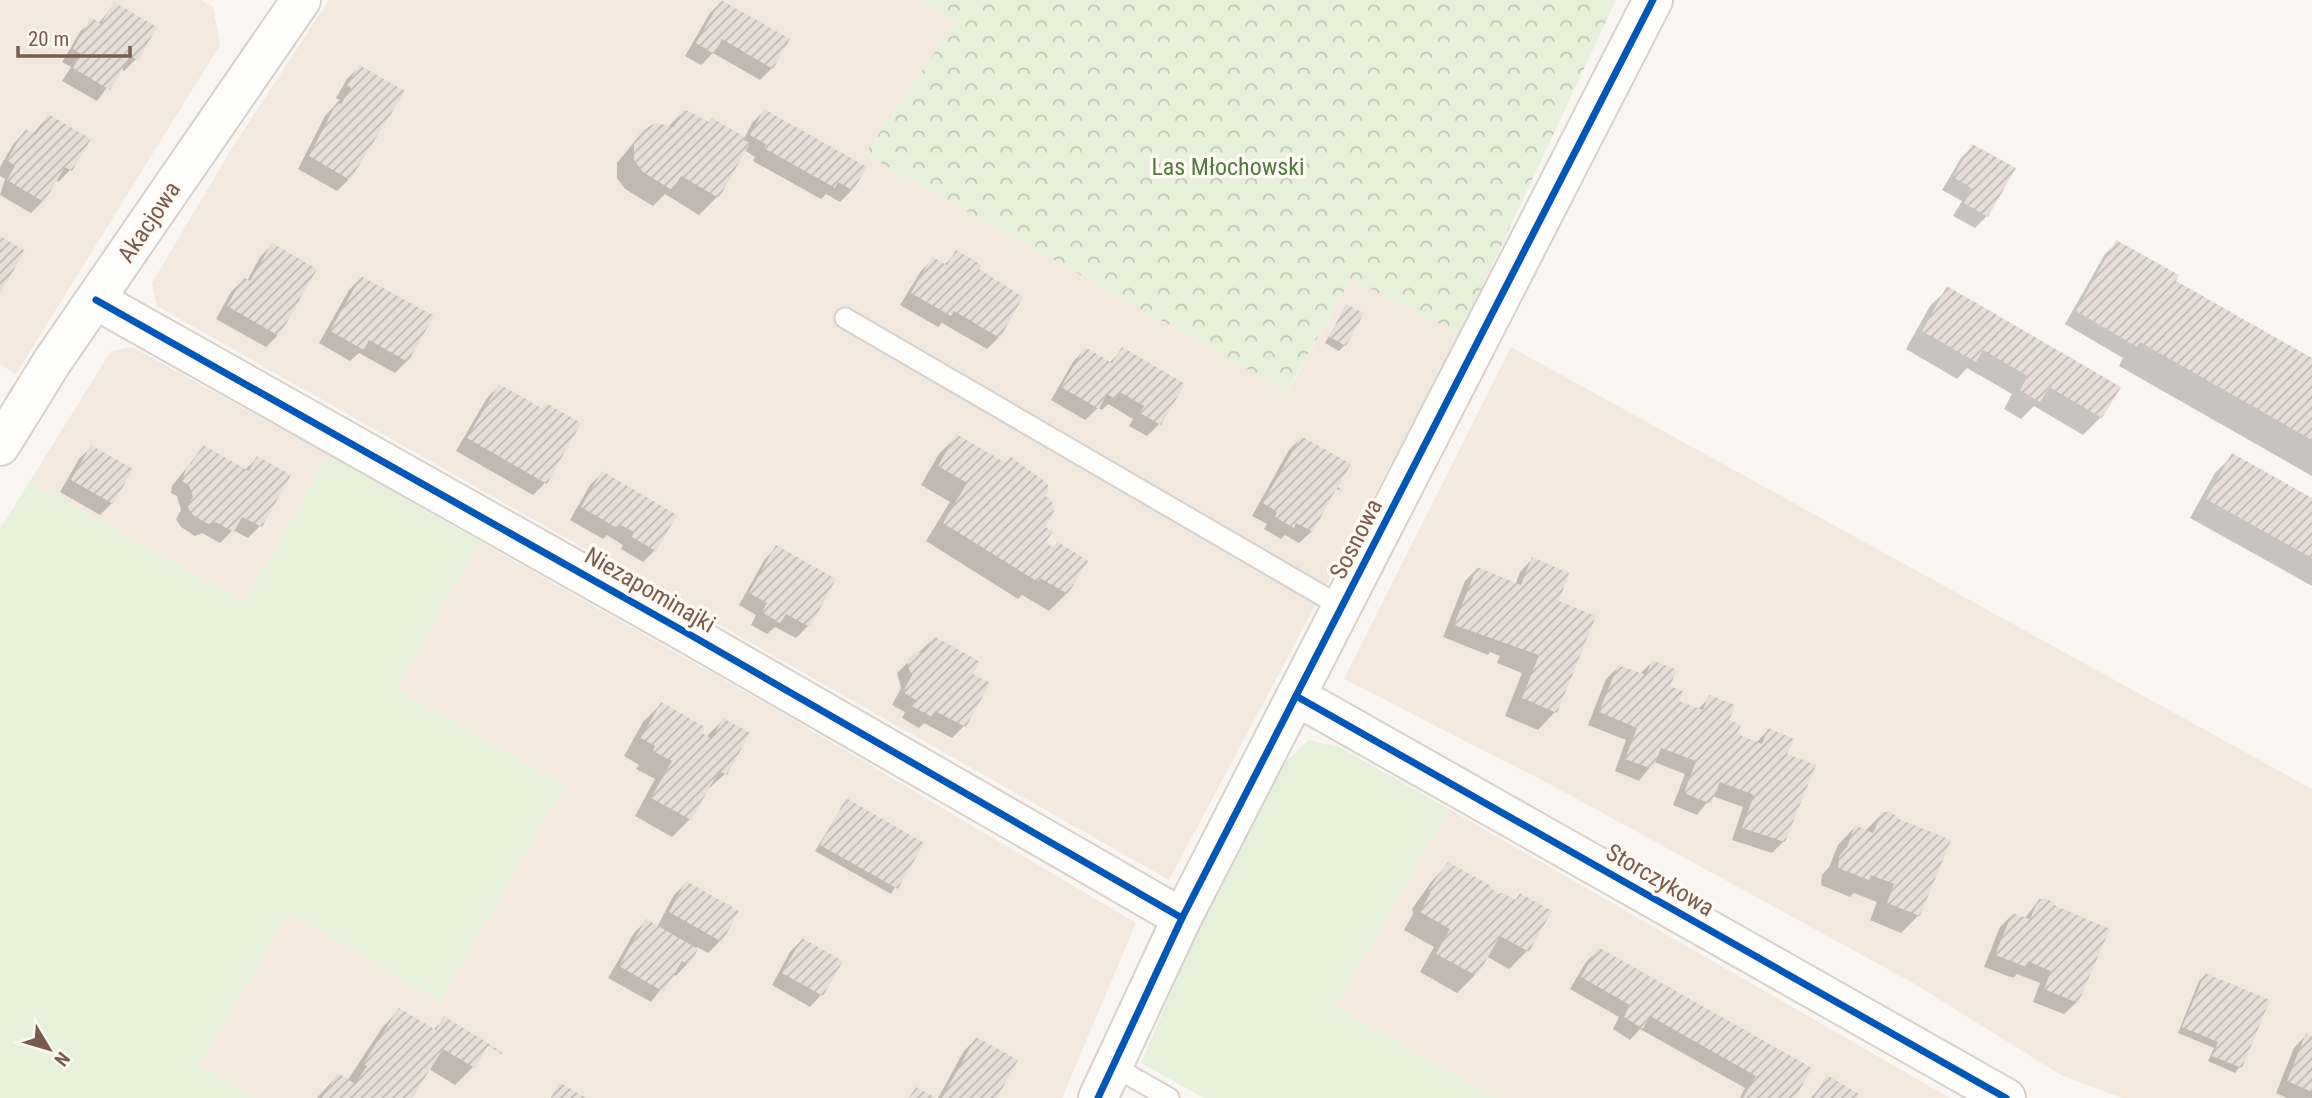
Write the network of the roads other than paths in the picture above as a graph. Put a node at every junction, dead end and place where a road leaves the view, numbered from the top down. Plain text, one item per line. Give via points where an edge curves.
1 (301, 0) edge
2 (1653, 0) edge
3 (96, 300) junction
4 (845, 318) dead end
5 (5, 426) edge
6 (1342, 607) junction
7 (1296, 696) junction
8 (1182, 918) junction
9 (1105, 1082) edge
10 (1169, 1098) edge
11 (2006, 1098) edge

1 - 3 street, Akacjowa
2 - 6 street, Sosnowa
3 - 5 street, Akacjowa
3 - 8 street, Niezapominajki
4 - 6 lane
6 - 7 street, Sosnowa
7 - 8 street, Sosnowa
7 - 11 street, Storczykowa
8 - 9 street, Sosnowa
9 - 10 lane

